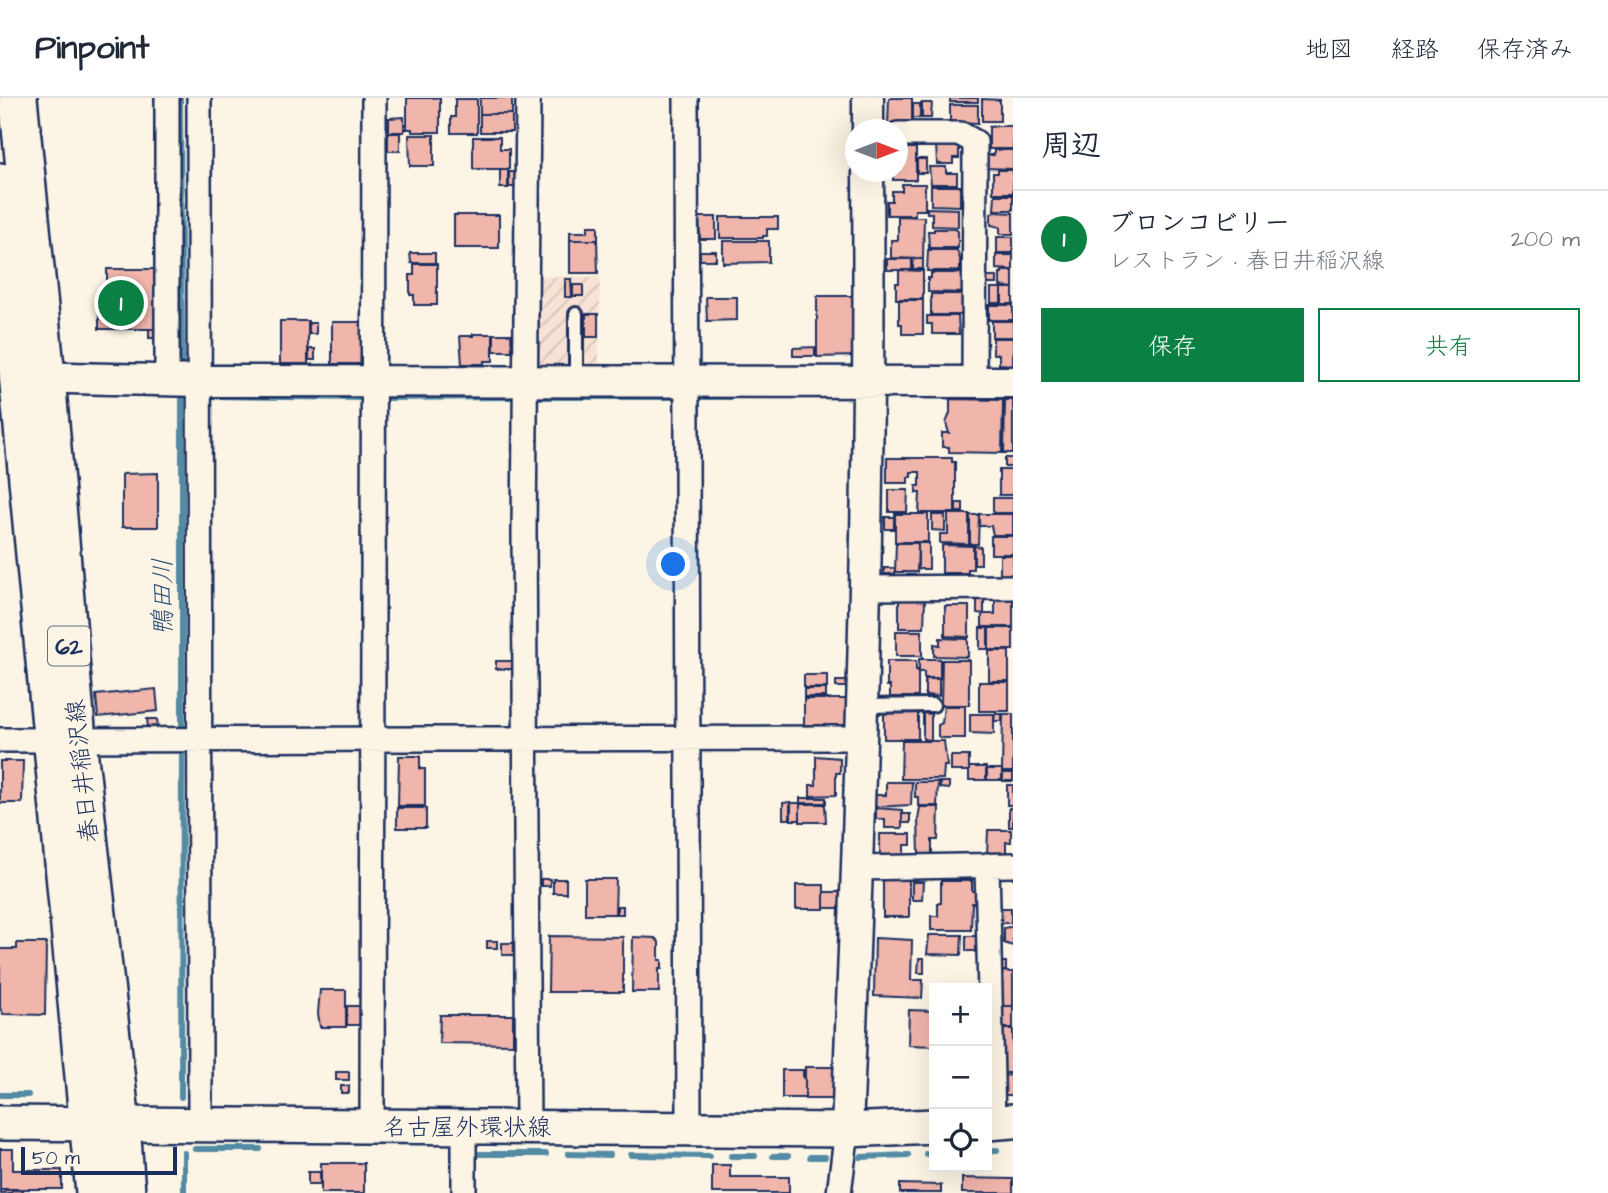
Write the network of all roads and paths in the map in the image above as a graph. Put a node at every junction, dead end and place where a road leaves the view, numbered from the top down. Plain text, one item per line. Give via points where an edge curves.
1 (18, 98) edge
2 (167, 98) edge
3 (199, 98) edge
4 (374, 98) edge
5 (528, 98) edge
6 (686, 98) edge
7 (868, 98) edge
8 (868, 119) edge
9 (908, 134) edge
10 (868, 182) edge
11 (0, 183) edge
12 (576, 314) dead end
13 (21, 377) edge
14 (182, 381) junction
15 (373, 382) junction
16 (974, 382) junction
17 (1013, 382) edge
18 (526, 383) junction
19 (576, 383) junction
20 (686, 383) junction
21 (870, 383) junction
22 (1013, 587) edge
23 (864, 588) junction
24 (933, 705) dead end
25 (862, 706) junction
26 (689, 737) junction
27 (525, 738) junction
28 (862, 738) junction
29 (0, 740) edge
30 (65, 740) junction
31 (188, 741) junction
32 (373, 741) junction
33 (1013, 864) edge
34 (987, 865) junction
35 (858, 867) junction
36 (998, 1122) edge
37 (0, 1123) edge
38 (104, 1124) junction
39 (200, 1126) junction
40 (372, 1126) junction
41 (929, 1126) edge
42 (464, 1127) junction
43 (528, 1127) junction
44 (689, 1129) junction
45 (847, 1130) junction
46 (95, 1193) edge
47 (126, 1193) edge
48 (464, 1193) edge
49 (839, 1193) edge

1 - 13 main road, 春日井稲沢線 / 62
2 - 14 street
3 - 14 street
4 - 15 street
5 - 18 street
6 - 20 street
7 - 8 street
9 - 16 street via 961,134 975,142
10 - 21 street
11 - 13 main road, 春日井稲沢線 / 62
12 - 19 lane
13 - 14 street
13 - 30 main road, 春日井稲沢線 / 62
14 - 15 street
14 - 31 street
15 - 18 street
15 - 32 street
16 - 17 street
16 - 21 street
18 - 19 street
18 - 27 street
19 - 20 street
20 - 21 street
20 - 26 street
21 - 23 street
22 - 23 street
23 - 25 street
24 - 25 lane
25 - 28 street
26 - 27 street
26 - 28 street
26 - 44 street
27 - 32 street
27 - 43 street
28 - 35 street
29 - 30 street
30 - 31 street
30 - 38 main road, 春日井稲沢線 / 62
31 - 32 street
31 - 39 street
32 - 40 street
33 - 34 street
34 - 35 street
34 - 36 street
35 - 45 street
37 - 38 main road, 名古屋外環状線
38 - 39 main road, 名古屋外環状線
38 - 46 main road, 春日井稲沢線 / 62
38 - 47 main road, 春日井稲沢線 / 62
39 - 40 main road, 名古屋外環状線
40 - 42 main road, 名古屋外環状線
41 - 45 main road, 名古屋外環状線
42 - 43 main road, 名古屋外環状線
42 - 48 street
43 - 44 main road, 名古屋外環状線
44 - 45 main road, 名古屋外環状線
45 - 49 street

